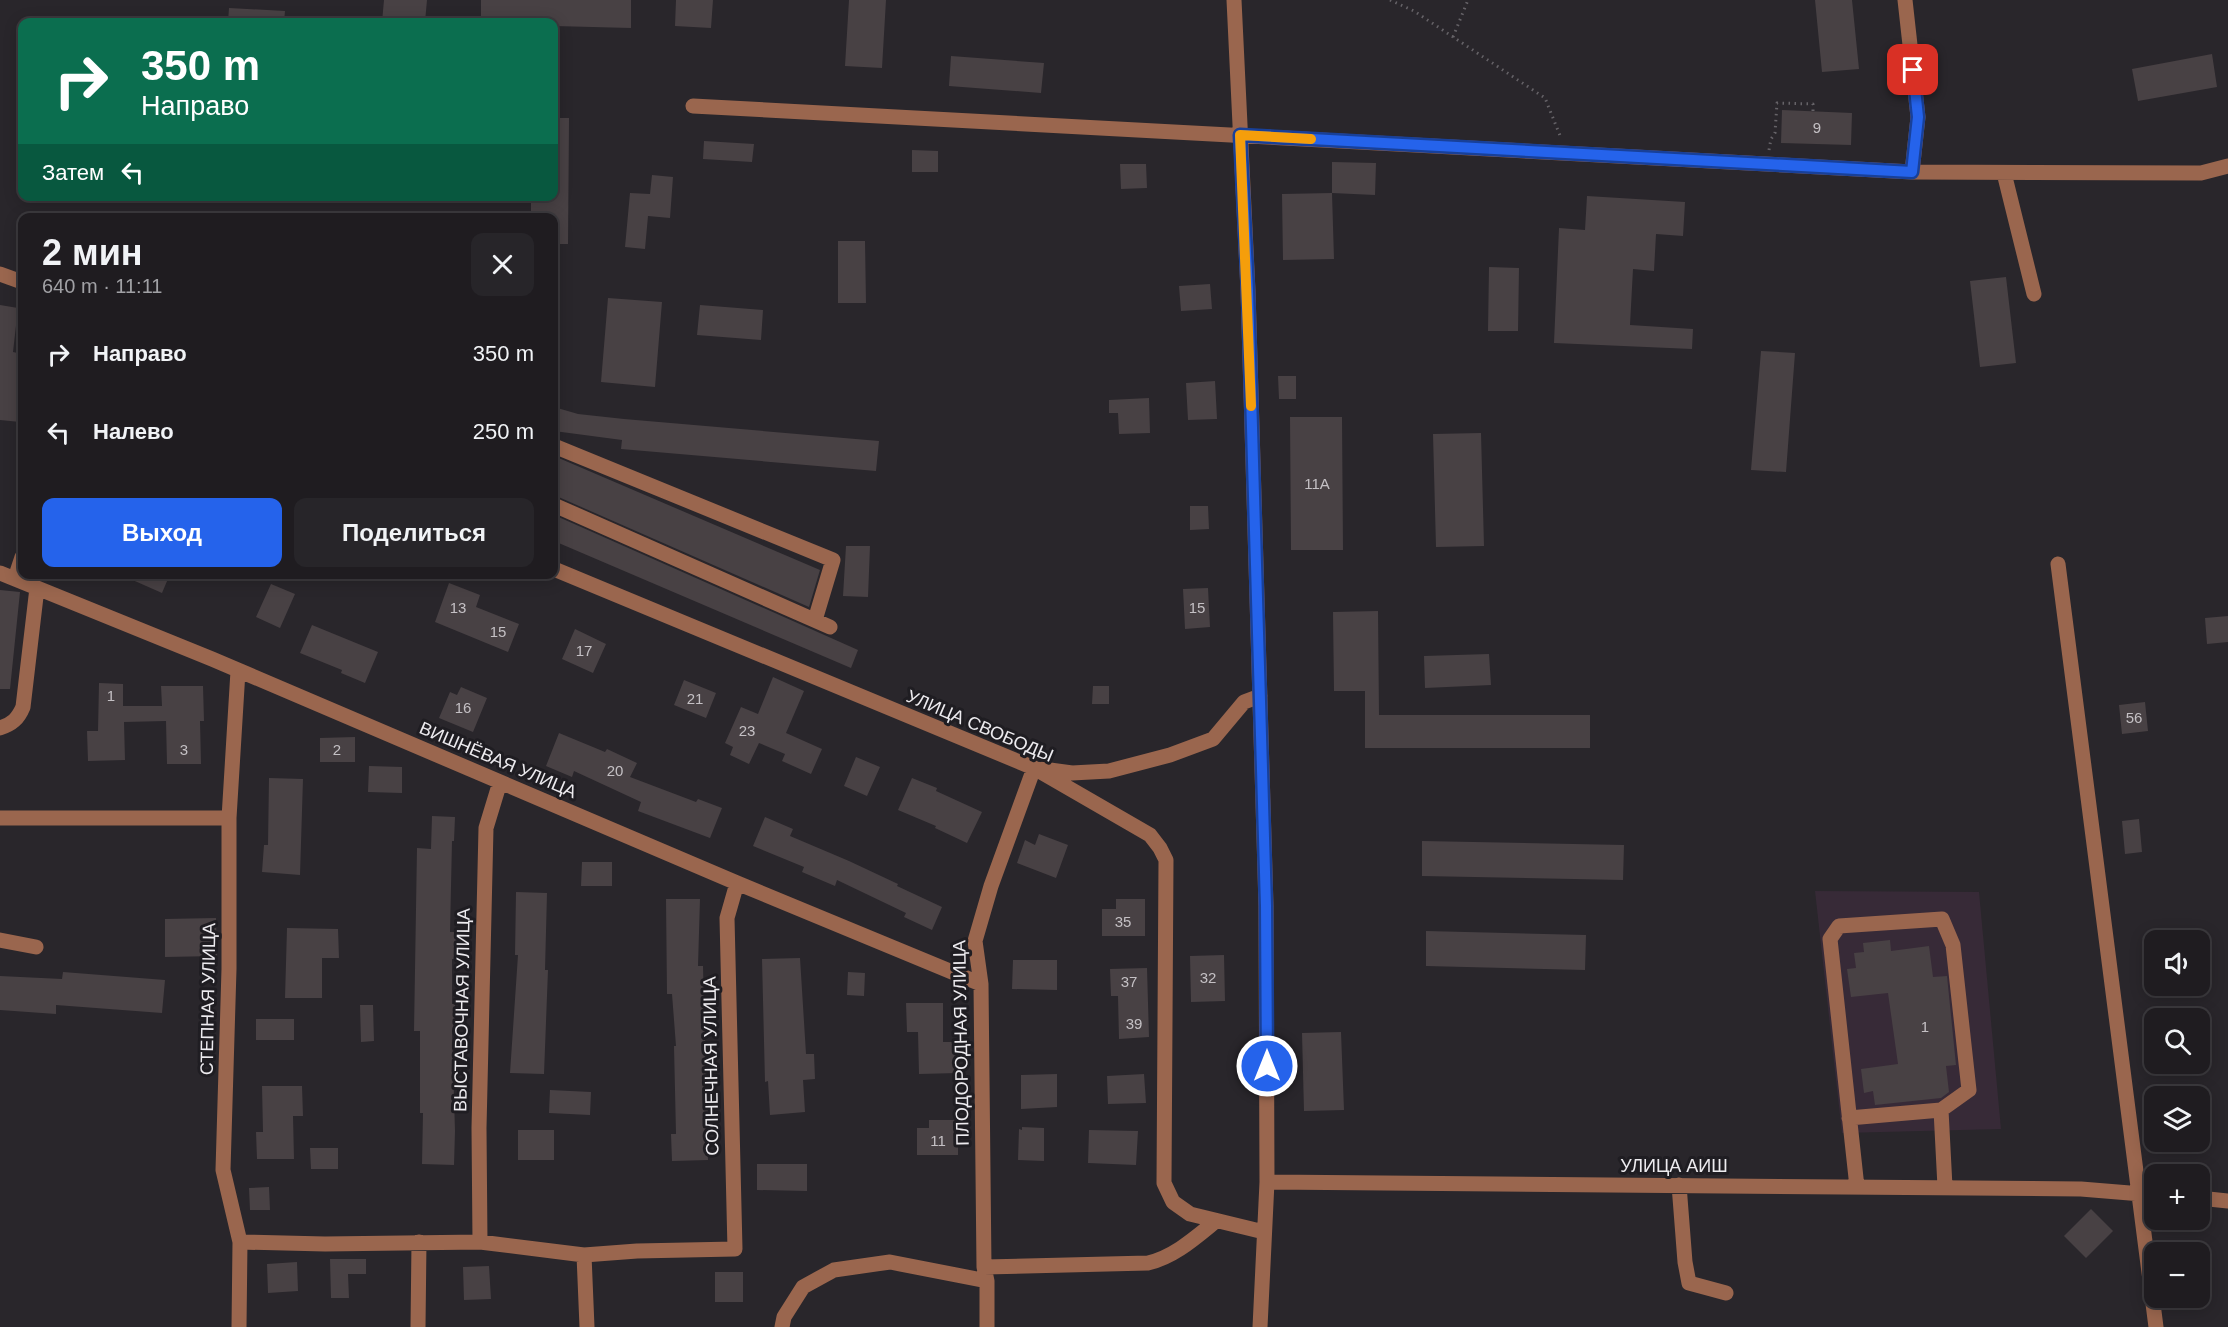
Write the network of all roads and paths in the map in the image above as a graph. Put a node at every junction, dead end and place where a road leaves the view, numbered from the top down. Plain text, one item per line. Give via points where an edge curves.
1 (1234, 0) edge
2 (1390, 0) edge
3 (1468, 0) edge
4 (1905, 0) edge
5 (1453, 37) junction
6 (693, 106) dead end
7 (1813, 112) dead end
8 (1240, 135) junction
9 (1567, 153) junction
10 (1768, 164) junction
11 (2228, 166) edge
12 (1912, 172) junction
13 (2004, 173) junction
14 (0, 273) edge
15 (18, 280) edge
16 (2034, 294) dead end
17 (558, 448) edge
18 (558, 507) edge
19 (2058, 564) dead end
20 (18, 569) edge
21 (558, 571) edge
22 (0, 573) edge
23 (15, 578) junction
24 (37, 588) junction
25 (815, 620) junction
26 (831, 627) dead end
27 (238, 670) junction
28 (1260, 696) junction
29 (0, 728) edge
30 (1034, 768) junction
31 (500, 782) junction
32 (0, 818) edge
33 (229, 818) junction
34 (737, 883) junction
35 (0, 940) edge
36 (36, 947) dead end
37 (981, 984) junction
38 (1941, 1110) junction
39 (1850, 1118) junction
40 (2144, 1180) edge
41 (1267, 1182) junction
42 (1680, 1185) junction
43 (1857, 1187) junction
44 (1945, 1187) junction
45 (2144, 1194) edge
46 (2210, 1199) edge
47 (2228, 1201) edge
48 (1216, 1221) junction
49 (2149, 1230) edge
50 (1264, 1232) junction
51 (240, 1242) junction
52 (419, 1242) junction
53 (480, 1242) junction
54 (584, 1255) junction
55 (985, 1274) junction
56 (1726, 1293) dead end
57 (239, 1327) edge
58 (418, 1327) edge
59 (587, 1327) edge
60 (782, 1327) edge
61 (987, 1327) edge
62 (1260, 1327) edge
63 (2156, 1327) edge

1 - 8 street
2 - 5 path via 1414,10
3 - 5 path
4 - 12 street via 1918,117
5 - 9 path via 1545,98
6 - 8 street
7 - 10 path via 1814,104 1778,104
8 - 9 street
8 - 28 street
9 - 10 street
10 - 12 street
11 - 13 street via 2201,173
12 - 13 street
13 - 16 street
14 - 15 street
17 - 25 street via 833,560
18 - 25 street
19 - 40 street
20 - 23 street
21 - 30 street, УЛИЦА СВОБОДЫ
22 - 23 street, ВИШНЁВАЯ УЛИЦА
23 - 24 street, ВИШНЁВАЯ УЛИЦА
24 - 27 street, ВИШНЁВАЯ УЛИЦА
24 - 29 street via 23,707 19,716
25 - 26 street
27 - 31 street, ВИШНЁВАЯ УЛИЦА
27 - 33 street, СТЕПНАЯ УЛИЦА
28 - 30 street via 1244,702 1212,740 1170,755 1109,771 1072,773
28 - 41 street
30 - 37 street, ПЛОДОРОДНАЯ УЛИЦА via 975,941
30 - 48 street, УЛИЦА СВОБОДЫ via 1150,835 1166,860 1164,1184 1173,1202 1190,1214
31 - 34 street, ВИШНЁВАЯ УЛИЦА
31 - 53 street, ВЫСТАВОЧНАЯ УЛИЦА via 486,828
32 - 33 street
33 - 51 street, СТЕПНАЯ УЛИЦА via 223,1170
34 - 37 street, ВИШНЁВАЯ УЛИЦА
34 - 54 street, СОЛНЕЧНАЯ УЛИЦА via 727,918 735,1249
35 - 36 street
37 - 55 street, ПЛОДОРОДНАЯ УЛИЦА
38 - 39 street
38 - 39 street via 1969,1090 1953,945 1942,919 1839,926 1830,939
38 - 44 street
39 - 43 street
41 - 42 street, УЛИЦА АИШ
41 - 50 street
42 - 43 street, УЛИЦА АИШ
42 - 56 street via 1689,1283
43 - 44 street, УЛИЦА АИШ
44 - 45 street, УЛИЦА АИШ
46 - 47 street
48 - 50 street, УЛИЦА СВОБОДЫ
48 - 55 street via 1162,1260
49 - 63 street
50 - 62 street
51 - 52 street
51 - 57 street, СТЕПНАЯ УЛИЦА
52 - 53 street
52 - 58 street
53 - 54 street
54 - 59 street
55 - 60 street via 890,1262 834,1270 803,1287
55 - 61 street, ПЛОДОРОДНАЯ УЛИЦА

